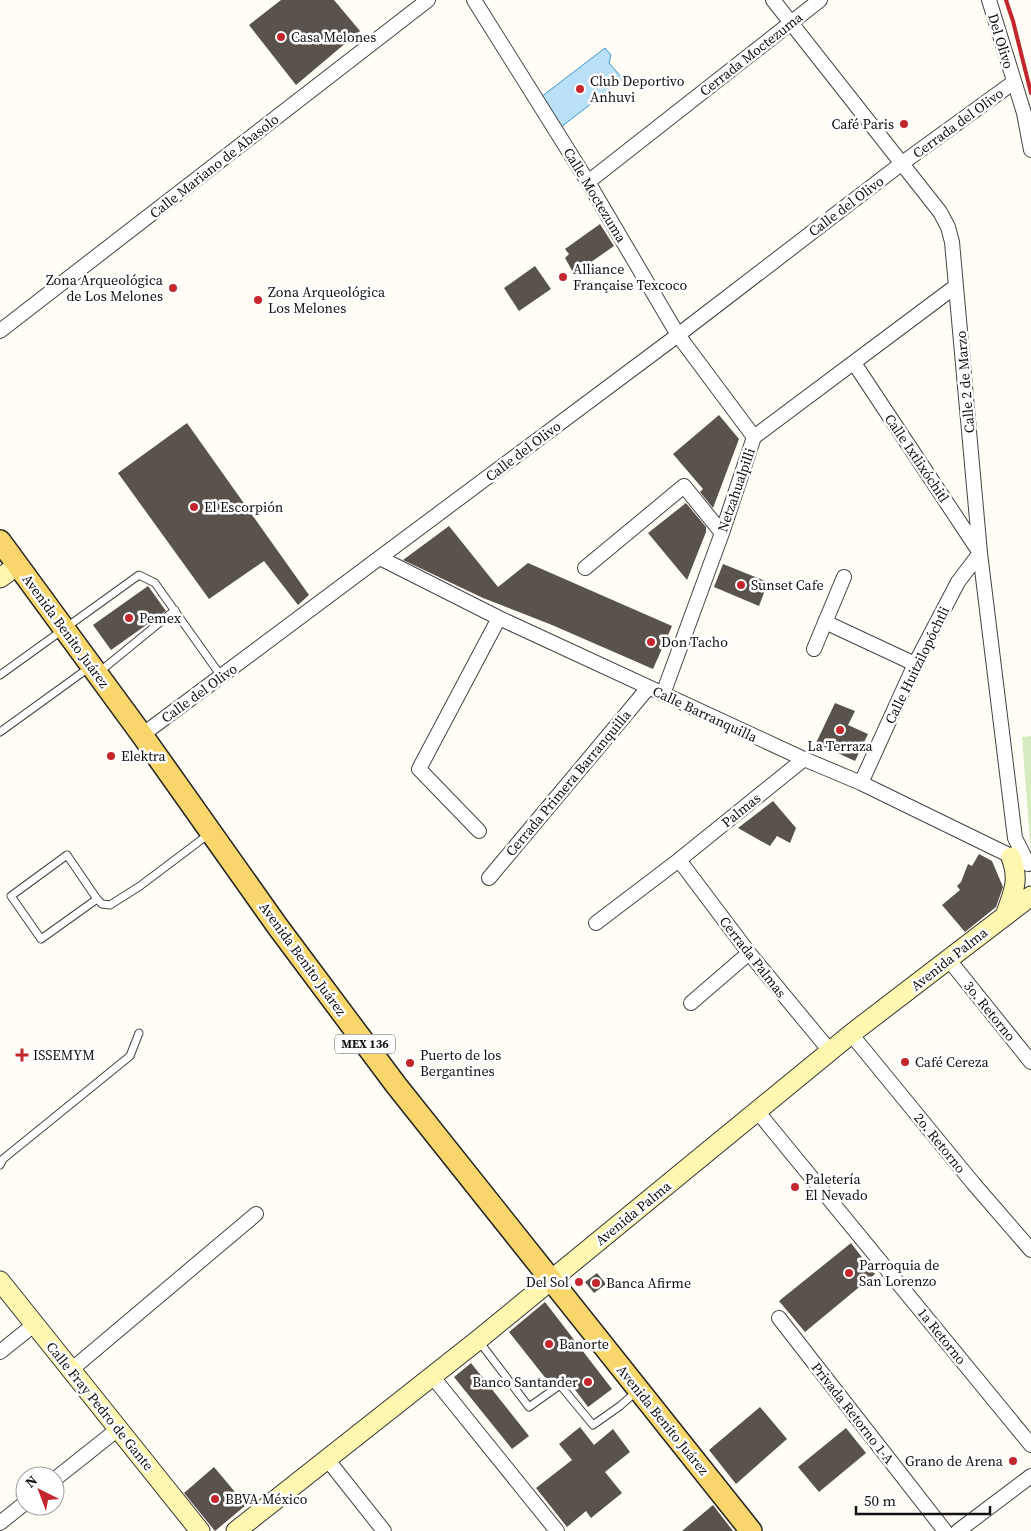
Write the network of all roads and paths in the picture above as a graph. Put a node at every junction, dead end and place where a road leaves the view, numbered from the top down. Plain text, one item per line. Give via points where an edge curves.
1 (428, 0) edge
2 (474, 0) edge
3 (773, 0) edge
4 (820, 0) edge
5 (989, 0) edge
6 (790, 23) junction
7 (1014, 82) junction
8 (1031, 150) edge
9 (901, 164) junction
10 (588, 182) junction
11 (956, 286) junction
12 (0, 332) edge
13 (678, 335) junction
14 (854, 363) junction
15 (754, 437) junction
16 (722, 533) junction
17 (0, 541) edge
18 (980, 553) junction
19 (380, 558) junction
20 (18, 565) junction
21 (585, 568) dead end
22 (844, 577) dead end
23 (0, 578) edge
24 (175, 610) junction
25 (499, 618) junction
26 (825, 622) junction
27 (64, 628) junction
28 (814, 649) dead end
29 (915, 664) junction
30 (95, 670) junction
31 (0, 675) edge
32 (221, 677) junction
33 (648, 688) junction
34 (663, 694) junction
35 (0, 732) edge
36 (142, 735) junction
37 (804, 759) junction
38 (861, 783) junction
39 (1012, 822) junction
40 (479, 831) dead end
41 (211, 832) junction
42 (991, 846) junction
43 (679, 860) junction
44 (1023, 862) edge
45 (489, 878) dead end
46 (1031, 896) edge
47 (97, 899) junction
48 (1005, 916) junction
49 (596, 923) dead end
50 (749, 953) junction
51 (949, 960) junction
52 (692, 1003) dead end
53 (139, 1033) dead end
54 (851, 1034) junction
55 (830, 1052) junction
56 (1031, 1062) edge
57 (757, 1111) junction
58 (0, 1165) edge
59 (256, 1214) dead end
60 (1031, 1250) edge
61 (552, 1280) junction
62 (0, 1281) edge
63 (779, 1318) dead end
64 (35, 1324) junction
65 (478, 1340) junction
66 (0, 1352) edge
67 (71, 1370) junction
68 (432, 1376) junction
69 (638, 1390) junction
70 (118, 1429) junction
71 (1031, 1445) edge
72 (327, 1459) junction
73 (65, 1472) edge
74 (1031, 1476) edge
75 (15, 1511) edge
76 (0, 1523) edge
77 (200, 1531) edge
78 (236, 1531) edge
79 (384, 1531) edge
80 (557, 1531) edge
81 (751, 1531) edge
82 (945, 1531) edge
83 (958, 1531) edge

1 - 12 street, Calle Mariano de Abasolo
2 - 10 street, Calle Moctezuma
3 - 6 street, Calle 2 de Marzo
4 - 6 street, Cerrada Moctezuma
5 - 7 street, Del Olivo
6 - 9 street, Calle 2 de Marzo
6 - 10 street, Cerrada Moctezuma
7 - 8 street, Del Olivo
7 - 9 street, Cerrada del Olivo
9 - 11 street, Calle 2 de Marzo via 940,212 948,227
9 - 13 street, Calle del Olivo
10 - 13 street, Calle Moctezuma
11 - 14 street, Netzahualpilli
11 - 18 street, Calle 2 de Marzo
13 - 15 street, Calle Moctezuma
13 - 19 street, Calle del Olivo
14 - 15 street, Netzahualpilli
14 - 18 street, Calle Ixtlixóchitl
15 - 16 street, Netzahualpilli
16 - 21 street via 684,486
16 - 34 street, Netzahualpilli
17 - 20 main road, Avenida Benito Juárez / MEX 136
18 - 29 street, Calle Huitzilopóchtli via 958,582
18 - 39 street, Calle 2 de Marzo
19 - 25 street, Calle Barranquilla
19 - 32 street, Calle del Olivo
20 - 23 main road
20 - 27 main road, Avenida Benito Juárez / MEX 136
22 - 26 street
24 - 27 lane via 155,583 139,575
24 - 30 lane
24 - 32 lane
25 - 33 street, Calle Barranquilla
25 - 40 street via 419,769
26 - 28 street
26 - 29 street
27 - 30 main road, Avenida Benito Juárez / MEX 136
27 - 31 lane
29 - 38 street, Calle Huitzilopóchtli
30 - 35 lane
30 - 36 main road, Avenida Benito Juárez / MEX 136
32 - 36 street, Calle del Olivo
33 - 34 street, Calle Barranquilla
33 - 45 street, Cerrada Primera Barranquilla
34 - 37 street, Calle Barranquilla
36 - 41 main road, Avenida Benito Juárez / MEX 136
37 - 38 street, Calle Barranquilla
37 - 43 street, Palmas
38 - 42 street, Calle Barranquilla
39 - 42 street via 1005,838
39 - 44 street, Calle 2 de Marzo
41 - 47 lane via 110,905
41 - 61 main road, Avenida Benito Juárez / MEX 136 via 396,1086
42 - 44 street, Calle Barranquilla
43 - 49 street, Palmas
43 - 50 street, Cerrada Palmas
44 - 48 main road via 1015,869 1016,882
46 - 48 main road, Avenida Palma
47 - 47 lane via 67,855 11,896 42,939
48 - 51 main road, Avenida Palma
50 - 52 street
50 - 55 street, Cerrada Palmas
51 - 54 main road, Avenida Palma
51 - 56 street, 3o. Retorno
53 - 58 lane via 130,1056 3,1159
54 - 55 main road, Avenida Palma
54 - 60 street, 2o. Retorno
55 - 57 main road, Avenida Palma
57 - 61 main road, Avenida Palma
57 - 71 street, 1a Retorno
59 - 67 street
61 - 65 main road, Avenida Palma
61 - 69 main road, Avenida Benito Juárez / MEX 136
62 - 64 main road, Calle Fray Pedro de Gante
63 - 82 street, Privada Retorno 1-A
64 - 66 street
64 - 67 main road, Calle Fray Pedro de Gante
65 - 68 main road, Avenida Palma
65 - 69 lane via 529,1407 560,1385 593,1425
67 - 70 main road, Calle Fray Pedro de Gante
68 - 72 main road, Avenida Palma
68 - 80 street
69 - 81 main road, Avenida Benito Juárez / MEX 136
70 - 73 street
70 - 77 main road, Calle Fray Pedro de Gante
72 - 78 main road, Avenida Palma
72 - 79 street
74 - 83 street
75 - 76 street

